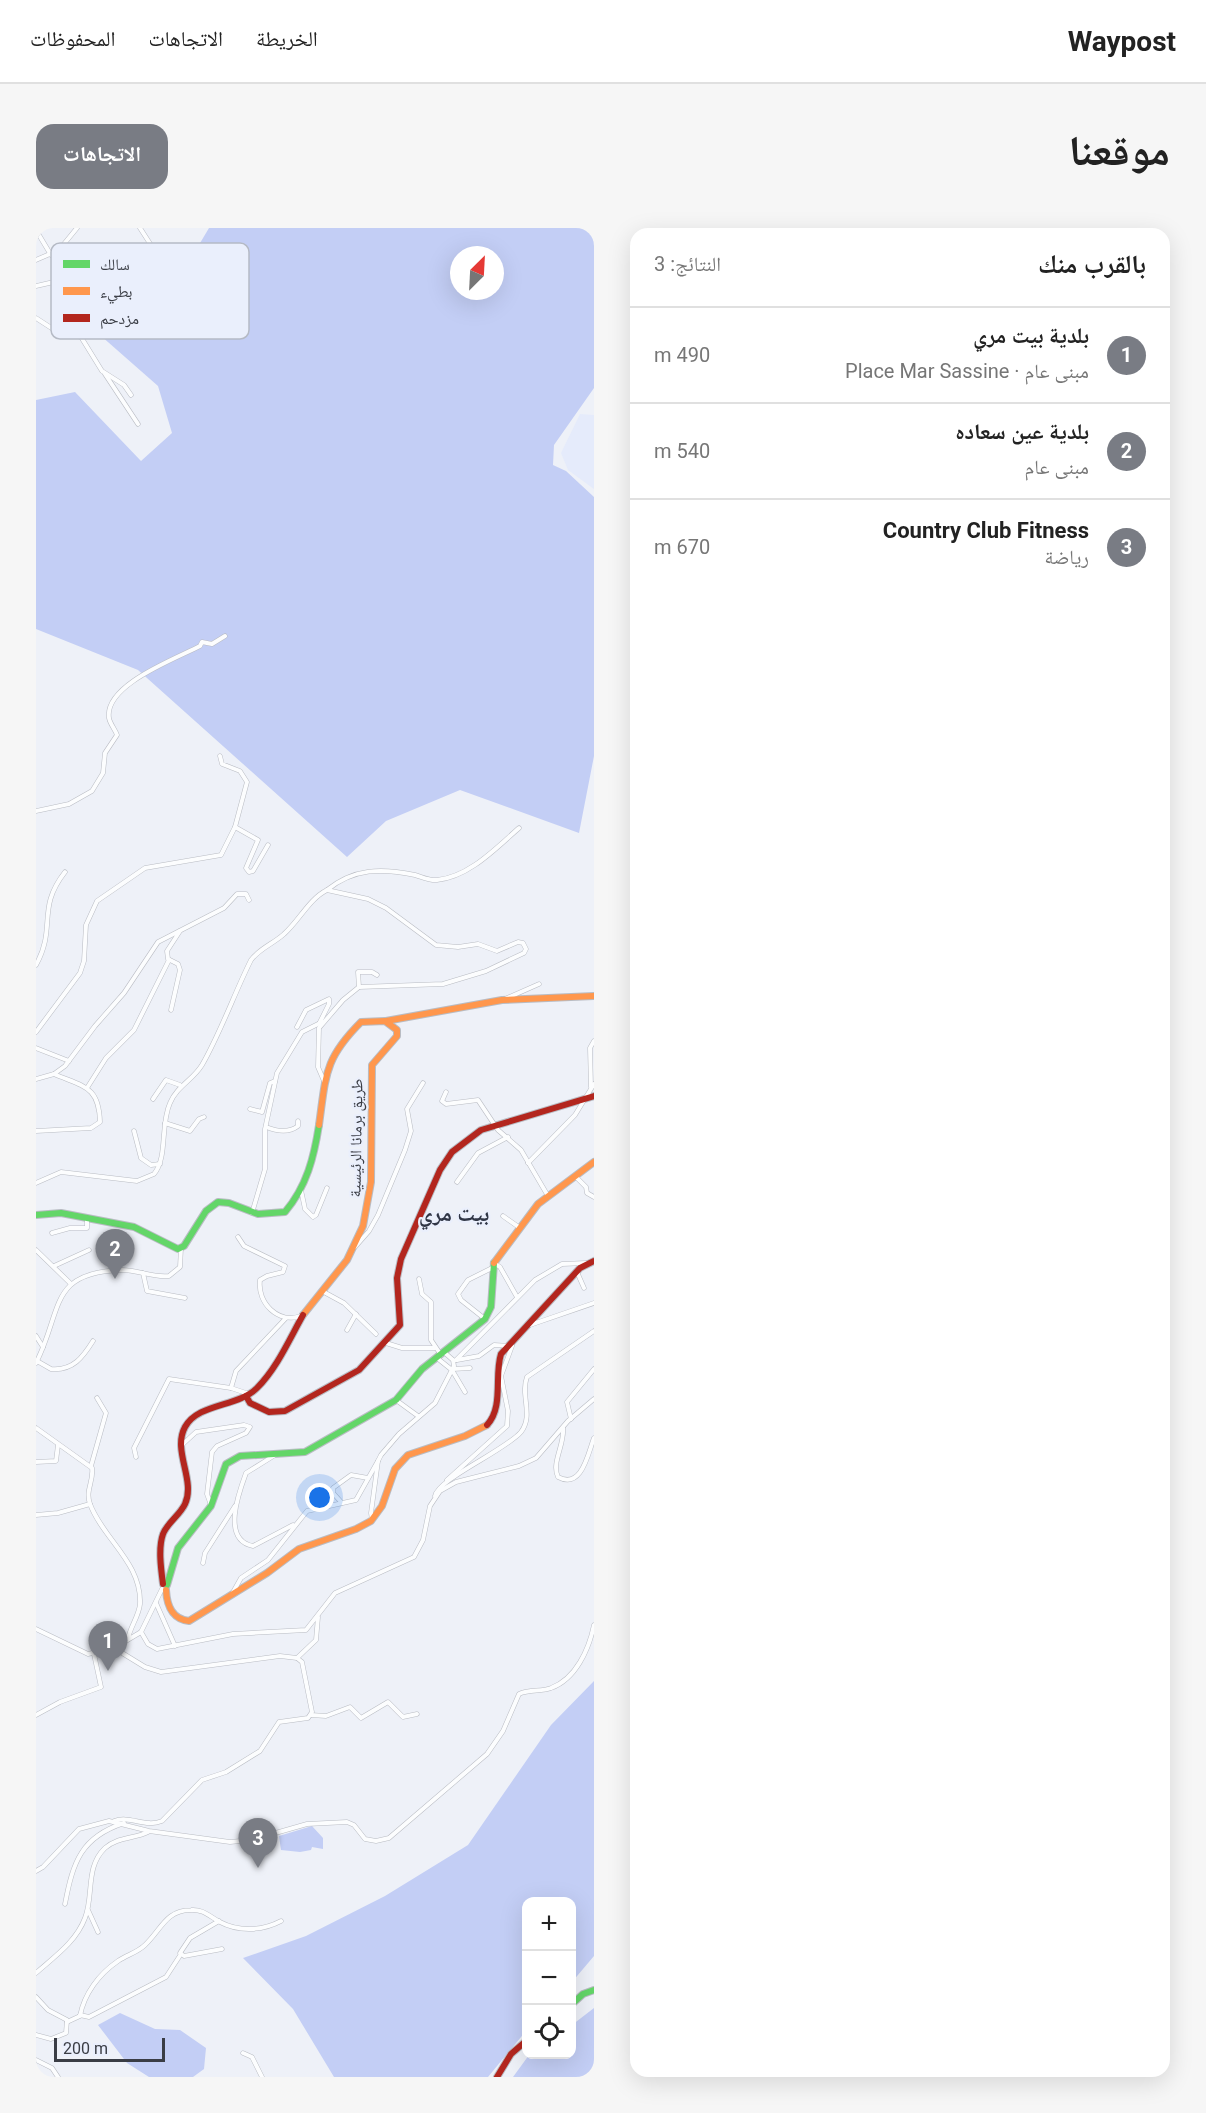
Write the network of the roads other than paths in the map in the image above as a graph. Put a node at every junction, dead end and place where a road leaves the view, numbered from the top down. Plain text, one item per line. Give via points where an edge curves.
1 (77, 228) edge
2 (140, 228) edge
3 (36, 230) edge
4 (65, 243) edge
5 (150, 243) edge
6 (51, 255) joint
7 (36, 260) edge
8 (51, 283) edge
9 (36, 286) edge
10 (36, 318) edge
11 (51, 328) edge
12 (82, 339) edge
13 (105, 373) junction
14 (131, 395) dead end
15 (138, 424) dead end
16 (225, 636) dead end
17 (220, 756) dead end
18 (36, 810) edge
19 (235, 827) junction
20 (519, 828) dead end
21 (268, 845) dead end
22 (65, 872) dead end
23 (327, 890) junction
24 (249, 900) dead end
25 (180, 930) junction
26 (170, 960) junction
27 (36, 965) edge
28 (376, 975) dead end
29 (539, 984) dead end
30 (359, 987) junction
31 (594, 996) edge
32 (504, 1000) junction
33 (171, 1010) dead end
34 (385, 1021) junction
35 (321, 1022) junction
36 (297, 1027) dead end
37 (36, 1032) edge
38 (594, 1041) edge
39 (36, 1048) edge
40 (62, 1060) junction
41 (69, 1062) junction
42 (65, 1066) junction
43 (54, 1074) junction
44 (36, 1079) edge
45 (274, 1081) junction
46 (324, 1081) junction
47 (423, 1083) dead end
48 (180, 1085) junction
49 (593, 1085) edge
50 (87, 1088) junction
51 (446, 1092) dead end
52 (594, 1096) edge
53 (153, 1099) dead end
54 (583, 1100) junction
55 (250, 1109) dead end
56 (204, 1117) dead end
57 (298, 1120) dead end
58 (165, 1123) junction
59 (495, 1126) junction
60 (266, 1127) junction
61 (36, 1131) edge
62 (134, 1131) dead end
63 (508, 1137) junction
64 (594, 1162) edge
65 (161, 1163) junction
66 (528, 1163) junction
67 (576, 1177) junction
68 (457, 1182) dead end
69 (36, 1183) edge
70 (327, 1188) dead end
71 (301, 1191) junction
72 (548, 1196) junction
73 (594, 1197) edge
74 (252, 1213) junction
75 (36, 1215) edge
76 (503, 1216) dead end
77 (87, 1219) junction
78 (520, 1228) junction
79 (52, 1233) dead end
80 (238, 1237) dead end
81 (355, 1247) junction
82 (181, 1248) junction
83 (36, 1250) edge
84 (89, 1250) dead end
85 (594, 1261) edge
86 (586, 1263) junction
87 (54, 1266) junction
88 (492, 1266) junction
89 (577, 1271) junction
90 (143, 1273) junction
91 (419, 1279) dead end
92 (70, 1283) junction
93 (584, 1288) dead end
94 (322, 1291) junction
95 (517, 1297) junction
96 (184, 1299) dead end
97 (594, 1303) edge
98 (356, 1314) junction
99 (301, 1316) junction
100 (287, 1318) junction
101 (484, 1319) junction
102 (523, 1327) junction
103 (347, 1330) dead end
104 (593, 1332) edge
105 (376, 1334) dead end
106 (36, 1336) edge
107 (93, 1341) dead end
108 (386, 1343) junction
109 (509, 1344) junction
110 (44, 1348) junction
111 (435, 1348) junction
112 (441, 1356) junction
113 (455, 1361) junction
114 (36, 1362) edge
115 (470, 1368) dead end
116 (594, 1369) edge
117 (453, 1370) junction
118 (231, 1388) junction
119 (465, 1392) dead end
120 (247, 1394) junction
121 (97, 1398) dead end
122 (594, 1399) edge
123 (396, 1400) junction
124 (418, 1416) junction
125 (571, 1419) junction
126 (36, 1428) edge
127 (562, 1428) junction
128 (594, 1438) edge
129 (58, 1445) junction
130 (181, 1446) junction
131 (281, 1452) junction
132 (136, 1457) dead end
133 (378, 1461) junction
134 (36, 1462) edge
135 (91, 1466) junction
136 (368, 1478) junction
137 (457, 1479) junction
138 (446, 1481) junction
139 (435, 1497) junction
140 (240, 1498) junction
141 (90, 1504) junction
142 (342, 1504) junction
143 (211, 1506) junction
144 (36, 1515) edge
145 (372, 1520) junction
146 (294, 1524) junction
147 (203, 1563) dead end
148 (164, 1587) junction
149 (232, 1595) junction
150 (155, 1602) junction
151 (318, 1616) junction
152 (594, 1625) edge
153 (36, 1629) edge
154 (141, 1632) junction
155 (128, 1639) junction
156 (175, 1646) junction
157 (114, 1648) junction
158 (94, 1654) junction
159 (297, 1658) junction
160 (417, 1714) dead end
161 (36, 1715) edge
162 (311, 1715) junction
163 (113, 1821) junction
164 (125, 1823) junction
165 (136, 1827) junction
166 (149, 1831) junction
167 (133, 1837) junction
168 (36, 1871) edge
169 (65, 1904) dead end
170 (88, 1909) junction
171 (281, 1920) dead end
172 (219, 1921) junction
173 (98, 1932) dead end
174 (222, 1949) dead end
175 (181, 1954) junction
176 (36, 1973) edge
177 (594, 1990) edge
178 (36, 1997) edge
179 (576, 2000) edge
180 (80, 2015) junction
181 (67, 2022) junction
182 (36, 2035) edge
183 (522, 2044) edge
184 (243, 2053) dead end
185 (36, 2060) edge
186 (57, 2077) edge
187 (262, 2077) edge
188 (497, 2077) edge

1 - 4 street
2 - 5 street
3 - 6 street
6 - 7 street
8 - 9 street
10 - 11 street
12 - 13 street
13 - 14 street via 124,385
13 - 15 street
16 - 18 street via 212,644 202,642 117,693 109,717 117,735 105,753 103,773 96,787 69,804
17 - 19 street via 222,764 240,771 247,782
19 - 21 street via 258,840 246,868 249,872
19 - 37 street via 221,855 145,868 98,901 87,920 80,973
20 - 23 street via 474,865 447,878 432,880 396,870 376,870 342,878
22 - 27 street via 46,893 43,944
23 - 30 street via 368,899 386,908 436,945 478,944 493,951 519,942 525,946 524,953 460,980 435,985
23 - 48 street via 284,935 252,958 207,1056 196,1073
24 - 25 street via 246,894 237,894 224,908
25 - 26 street via 167,951
25 - 41 street via 156,945 134,980
26 - 33 street via 178,964 181,972
26 - 50 street via 134,1030 106,1058
28 - 30 street via 358,972
29 - 32 street
30 - 35 street
31 - 32 street
32 - 34 street
34 - 46 street, طريق برمانا الرئيسية via 356,1025 335,1052
34 - 81 street, طريق برمانا الرئيسية via 398,1033 372,1065 370,1193
35 - 36 street via 330,1002 327,999 306,1010
35 - 45 street via 296,1039
35 - 46 street via 318,1071
38 - 49 street via 590,1048
39 - 40 street
40 - 41 street
40 - 42 street
41 - 42 street
42 - 43 street
43 - 44 street
43 - 50 street
45 - 55 street via 270,1083 262,1112
45 - 60 street
46 - 71 street, طريق برمانا الرئيسية via 313,1162
47 - 81 street via 407,1109 411,1131 405,1150 378,1215
48 - 53 street via 167,1079
48 - 58 street via 170,1102
49 - 54 street
50 - 61 street via 97,1098 99,1125
51 - 59 street via 442,1101 446,1104 477,1098
52 - 54 street
54 - 59 street
54 - 66 street via 575,1115
56 - 58 street via 190,1131
57 - 60 street via 294,1129
58 - 65 street
59 - 63 street
59 - 108 street via 462,1142 440,1170 400,1259 397,1278 401,1320
60 - 74 street via 265,1169
62 - 65 street via 141,1158 152,1165
63 - 66 street
63 - 68 street via 478,1153
64 - 67 street
65 - 69 street via 154,1174 142,1180 61,1172
66 - 72 street
67 - 72 street
67 - 73 street
70 - 71 street via 313,1217 305,1209
71 - 74 street, طريق برمانا الرئيسية via 285,1212
72 - 78 street
74 - 82 street, طريق برمانا الرئيسية via 226,1202 214,1204
75 - 77 street via 62,1213
76 - 78 street
77 - 79 street via 87,1228
77 - 82 street via 141,1229
78 - 88 street
80 - 100 street via 244,1246 285,1266 283,1272 263,1278 260,1287 267,1306
81 - 94 street, طريق برمانا الرئيسية
82 - 90 street via 182,1261 175,1273 165,1277
83 - 87 street
84 - 87 street
85 - 86 street
86 - 89 street
86 - 95 street via 562,1263
87 - 92 street
88 - 95 street via 500,1267
88 - 101 street via 492,1305
88 - 101 street via 468,1280 458,1294
89 - 93 street
89 - 102 street
90 - 92 street via 121,1270
90 - 96 street via 147,1291
91 - 111 street via 422,1293 430,1302 431,1340
92 - 110 street
94 - 98 street
94 - 99 street, طريق برمانا الرئيسية
95 - 113 street
97 - 102 street
98 - 103 street
98 - 105 street
99 - 100 street
99 - 120 street, طريق برمانا الرئيسية via 268,1375
100 - 118 street via 234,1374
101 - 112 street
102 - 109 street
104 - 137 street via 527,1377 527,1414 518,1435
106 - 110 street
107 - 114 street via 80,1361 68,1367 51,1369
108 - 111 street via 402,1348
108 - 120 street via 359,1370 285,1411 272,1413 257,1406
109 - 113 street via 495,1345 478,1356
109 - 138 street via 512,1346 501,1376 507,1426
109 - 145 street via 498,1365 495,1412 489,1424 403,1458 391,1477 380,1512
110 - 114 street
111 - 112 street
112 - 113 street
112 - 117 street
112 - 123 street via 422,1369
113 - 117 street
115 - 117 street
116 - 125 street via 567,1402
117 - 119 street
117 - 124 street via 435,1403
118 - 120 street
118 - 132 street via 169,1379 134,1448
120 - 130 street via 192,1419 183,1432
121 - 135 street via 106,1413
122 - 125 street
123 - 124 street
123 - 131 street via 305,1452
124 - 133 street via 388,1444
125 - 127 street
126 - 129 street
127 - 128 street via 563,1443 556,1470 563,1480 579,1475
127 - 137 street via 533,1460
129 - 134 street via 57,1461
129 - 135 street
130 - 143 street via 196,1432 250,1427 212,1452 207,1494
130 - 148 street via 189,1490 185,1504 163,1533
131 - 140 street via 248,1472
131 - 143 street via 231,1460 223,1467
133 - 136 street
133 - 145 street
135 - 141 street via 87,1490
136 - 142 street via 358,1498
136 - 142 street via 351,1475 333,1488
137 - 138 street
137 - 139 street
138 - 139 street
139 - 151 street via 414,1557 344,1587
140 - 146 street via 234,1524 245,1544 258,1544
140 - 147 street via 205,1553
141 - 144 street
141 - 155 street via 126,1558 138,1587 138,1611
142 - 146 street via 311,1509
143 - 148 street via 180,1545
145 - 149 street via 298,1549
146 - 149 street via 268,1560 241,1578
148 - 149 street via 171,1612 185,1622
148 - 150 street
150 - 154 street
150 - 156 street
151 - 156 street via 301,1632 233,1634
151 - 159 street via 316,1640
152 - 166 street via 579,1664 568,1678 552,1688 519,1694 503,1731 487,1754 389,1838 365,1839 354,1825 346,1822 307,1824 240,1842
153 - 158 street
154 - 155 street
154 - 156 street via 154,1648
155 - 157 street
157 - 158 street
157 - 159 street via 136,1663 160,1672 280,1656
158 - 161 street via 101,1687
159 - 162 street via 302,1662
160 - 162 street via 403,1717 388,1702 361,1718 350,1707 326,1716
162 - 163 street via 279,1722 260,1750 226,1773 202,1780 162,1821
163 - 164 street
163 - 168 street via 79,1829
164 - 165 street
164 - 169 street via 95,1836 84,1847
165 - 166 street
165 - 167 street
166 - 167 street
167 - 170 street via 110,1845 100,1855 92,1872
170 - 173 street
170 - 176 street via 74,1937
171 - 172 street via 253,1929
172 - 175 street via 190,1938
172 - 180 street via 194,1910 170,1916 143,1947 102,1975 83,2001
174 - 175 street
175 - 180 street via 166,1977 89,2017
177 - 179 street
178 - 181 street
180 - 181 street
181 - 182 street via 67,2031 61,2036 51,2039
183 - 188 street
184 - 187 street via 252,2057
185 - 186 street via 52,2068

